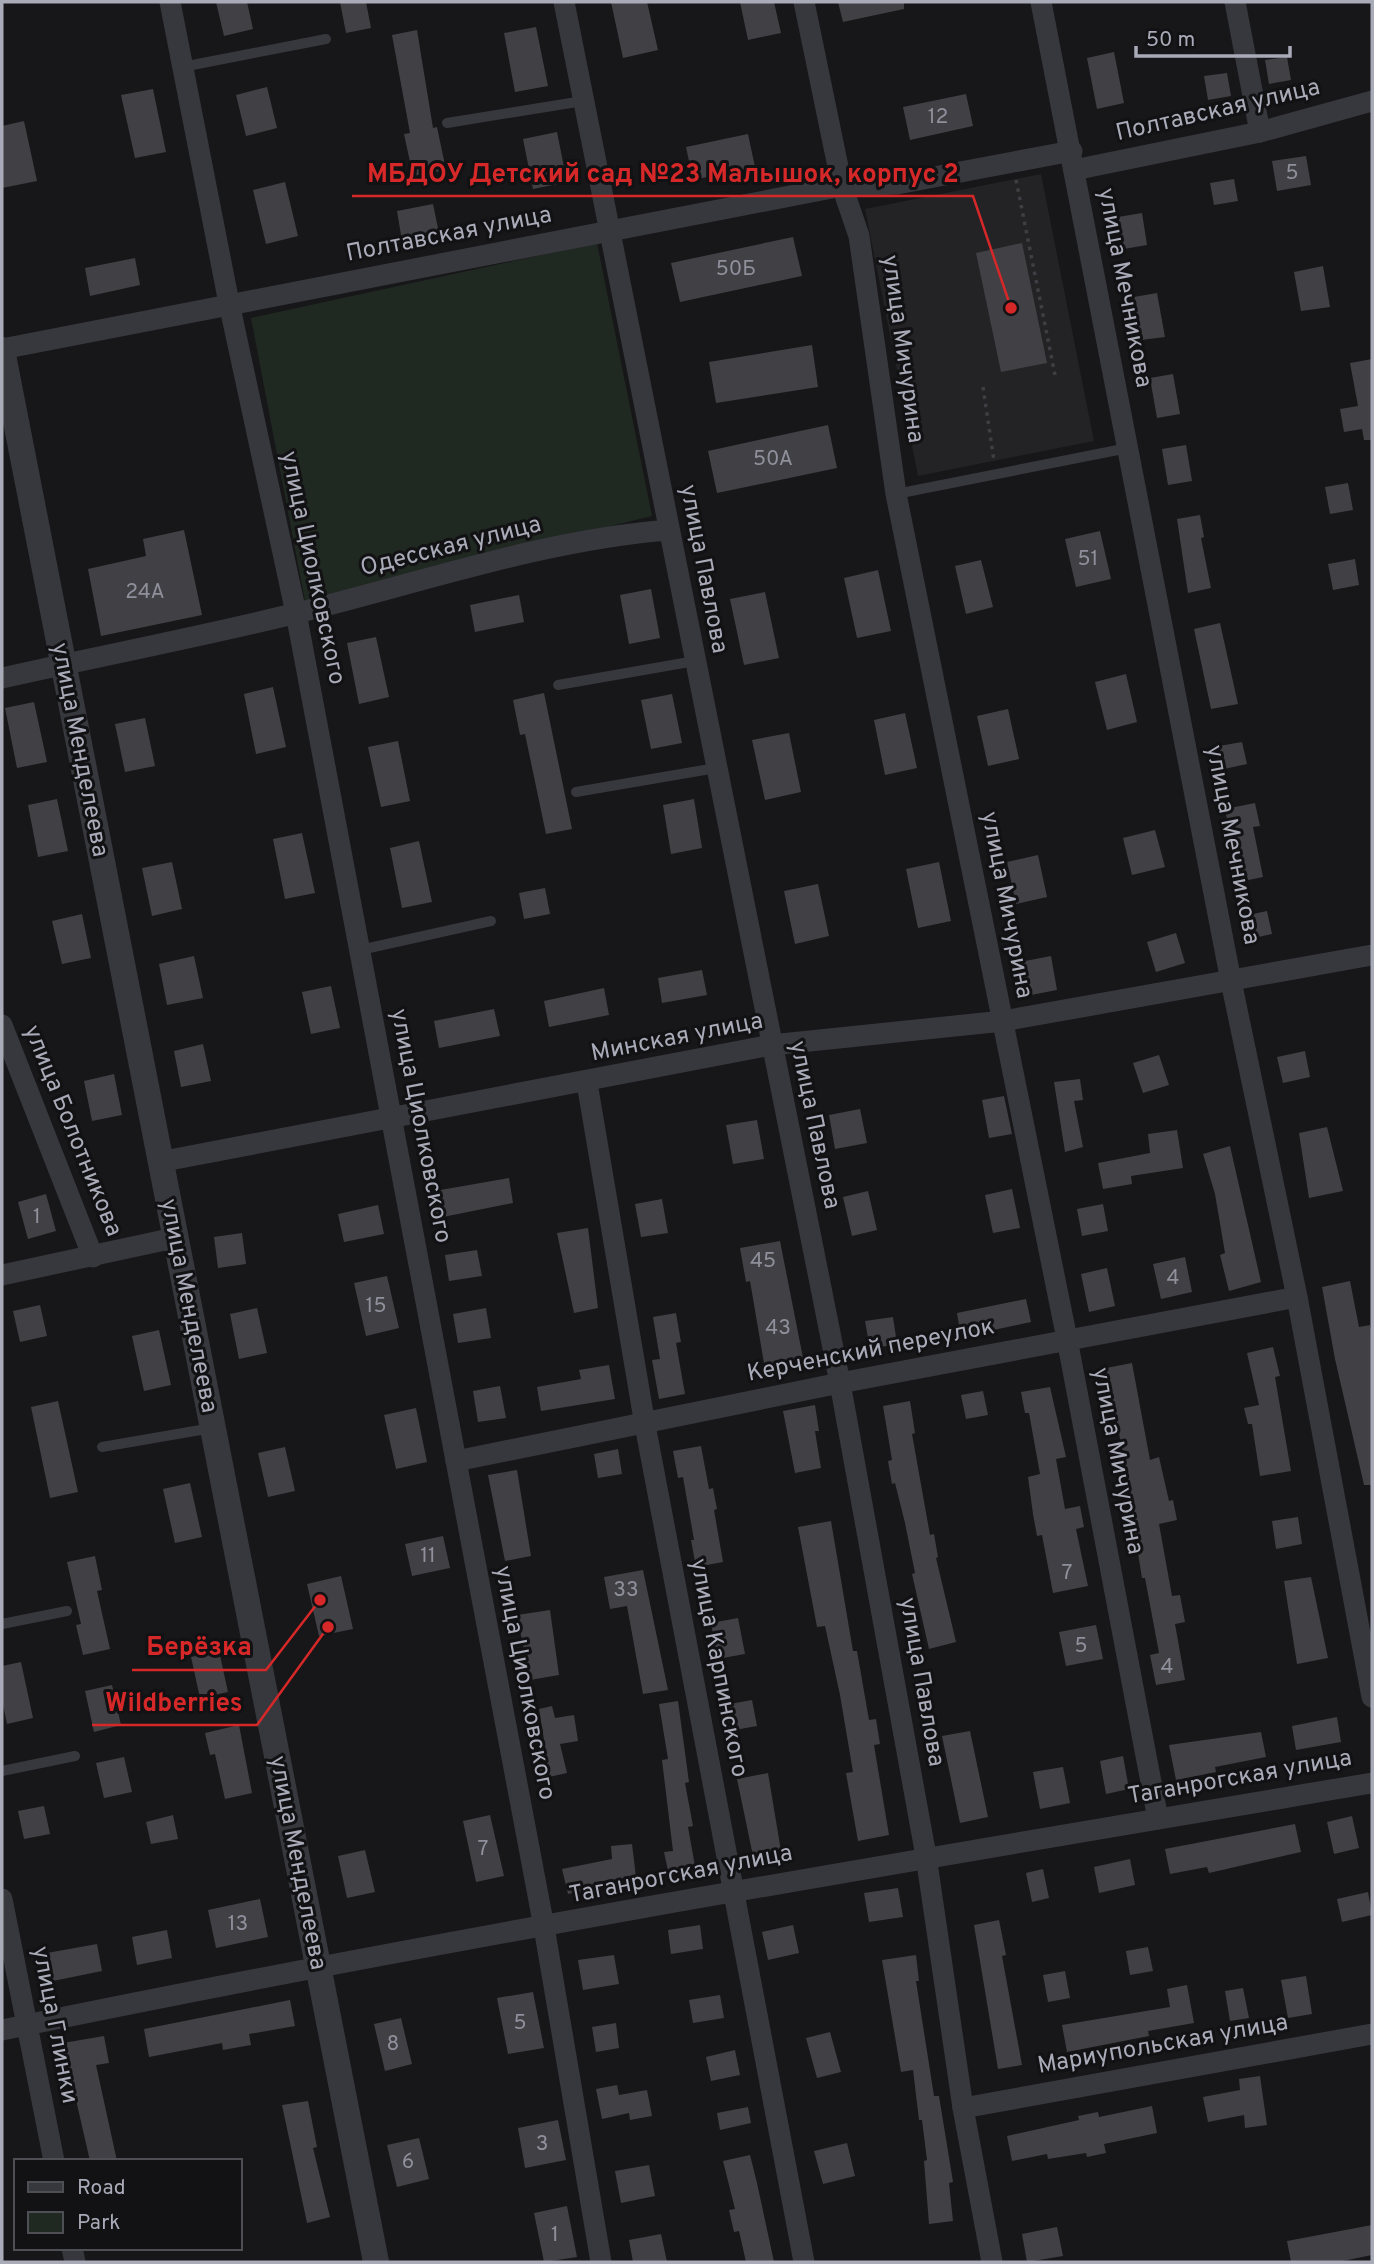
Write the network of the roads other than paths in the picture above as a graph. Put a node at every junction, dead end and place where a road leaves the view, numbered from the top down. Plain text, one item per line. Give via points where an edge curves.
1 (170, 2) edge
2 (564, 2) edge
3 (804, 2) edge
4 (1041, 2) edge
5 (1235, 2) edge
6 (326, 39) dead end
7 (183, 67) junction
8 (583, 101) junction
9 (1372, 101) edge
10 (447, 122) dead end
11 (1261, 132) junction
12 (1073, 160) junction
13 (842, 186) junction
14 (607, 232) junction
15 (229, 303) junction
16 (2, 350) edge
17 (1128, 448) junction
18 (896, 494) junction
19 (669, 530) junction
20 (296, 613) junction
21 (695, 662) junction
22 (62, 665) junction
23 (2, 678) edge
24 (558, 685) dead end
25 (716, 768) junction
26 (576, 792) dead end
27 (491, 921) dead end
28 (360, 950) junction
29 (1372, 956) edge
30 (1231, 981) junction
31 (1003, 1021) junction
32 (2, 1025) edge
33 (771, 1045) junction
34 (587, 1083) junction
35 (391, 1118) junction
36 (159, 1162) junction
37 (174, 1238) junction
38 (93, 1257) junction
39 (2, 1275) edge
40 (1297, 1297) junction
41 (1067, 1339) junction
42 (840, 1383) junction
43 (645, 1425) junction
44 (212, 1428) junction
45 (102, 1447) dead end
46 (456, 1461) junction
47 (67, 1611) dead end
48 (2, 1624) edge
49 (1372, 1697) edge
50 (75, 1756) dead end
51 (2, 1771) edge
52 (1372, 1783) edge
53 (1158, 1819) junction
54 (926, 1856) junction
55 (733, 1892) junction
56 (2, 1899) edge
57 (544, 1927) junction
58 (317, 1967) junction
59 (27, 2025) junction
60 (2, 2030) edge
61 (1372, 2034) edge
62 (963, 2108) junction
63 (54, 2159) edge
64 (376, 2262) edge
65 (601, 2262) edge
66 (804, 2262) edge
67 (992, 2262) edge

1 - 7 street, улица Циолковского
2 - 8 street, улица Павлова
3 - 13 street, улица Мичурина
4 - 12 street, улица Мечникова
5 - 11 street
6 - 7 lane
7 - 15 street, улица Циолковского
8 - 10 lane
8 - 14 street, улица Павлова
9 - 11 street, Полтавская улица
11 - 12 street, Полтавская улица
12 - 13 street, Полтавская улица via 1013,164 897,184
12 - 17 street, улица Мечникова
13 - 14 street, Полтавская улица
13 - 18 street, улица Мичурина via 859,236
14 - 15 street, Полтавская улица
14 - 19 street, улица Павлова
15 - 16 street, Полтавская улица
15 - 20 street, улица Циолковского
16 - 22 street, улица Менделеева
17 - 18 lane
17 - 30 street, улица Мечникова
18 - 31 street, улица Мичурина
19 - 20 street, Одесская улица via 617,534 486,563
19 - 21 street, улица Павлова
20 - 22 street, Одесская улица
20 - 28 street, улица Циолковского
21 - 24 lane
21 - 25 street, улица Павлова
22 - 23 street, Одесская улица
22 - 36 street, улица Менделеева
25 - 26 lane
25 - 33 street, улица Павлова
27 - 28 lane
28 - 35 street, улица Циолковского
29 - 30 street, Минская улица
30 - 31 street, Минская улица
30 - 40 street, улица Мечникова
31 - 33 street, Минская улица
31 - 41 street, улица Мичурина
32 - 38 street, улица Болотникова
33 - 34 street, Минская улица
33 - 42 street, улица Павлова
34 - 35 street, Минская улица
34 - 43 street, улица Карпинского
35 - 36 street, Минская улица
35 - 46 street, улица Циолковского
36 - 37 street, улица Менделеева
37 - 38 street
37 - 44 street, улица Менделеева
38 - 39 street
40 - 41 street, Керченский переулок
40 - 49 street, улица Мечникова
41 - 42 street, Керченский переулок
41 - 53 street, улица Мичурина
42 - 43 street, Керченский переулок
42 - 54 street, улица Павлова
43 - 46 street, Керченский переулок
43 - 55 street, улица Карпинского
44 - 45 lane
44 - 58 street, улица Менделеева
46 - 57 street, улица Циолковского
47 - 48 lane
50 - 51 lane
52 - 53 street, Таганрогская улица
53 - 54 street, Таганрогская улица
54 - 55 street, Таганрогская улица
54 - 62 street, улица Павлова
55 - 57 street, Таганрогская улица
55 - 66 street, улица Карпинского
56 - 59 street, улица Глинки
57 - 58 street, Таганрогская улица
57 - 65 street, улица Циолковского
58 - 59 street, Таганрогская улица
58 - 64 street, улица Менделеева
59 - 60 street, Таганрогская улица
59 - 63 street, улица Глинки
61 - 62 street, Мариупольская улица
62 - 67 street, улица Павлова

